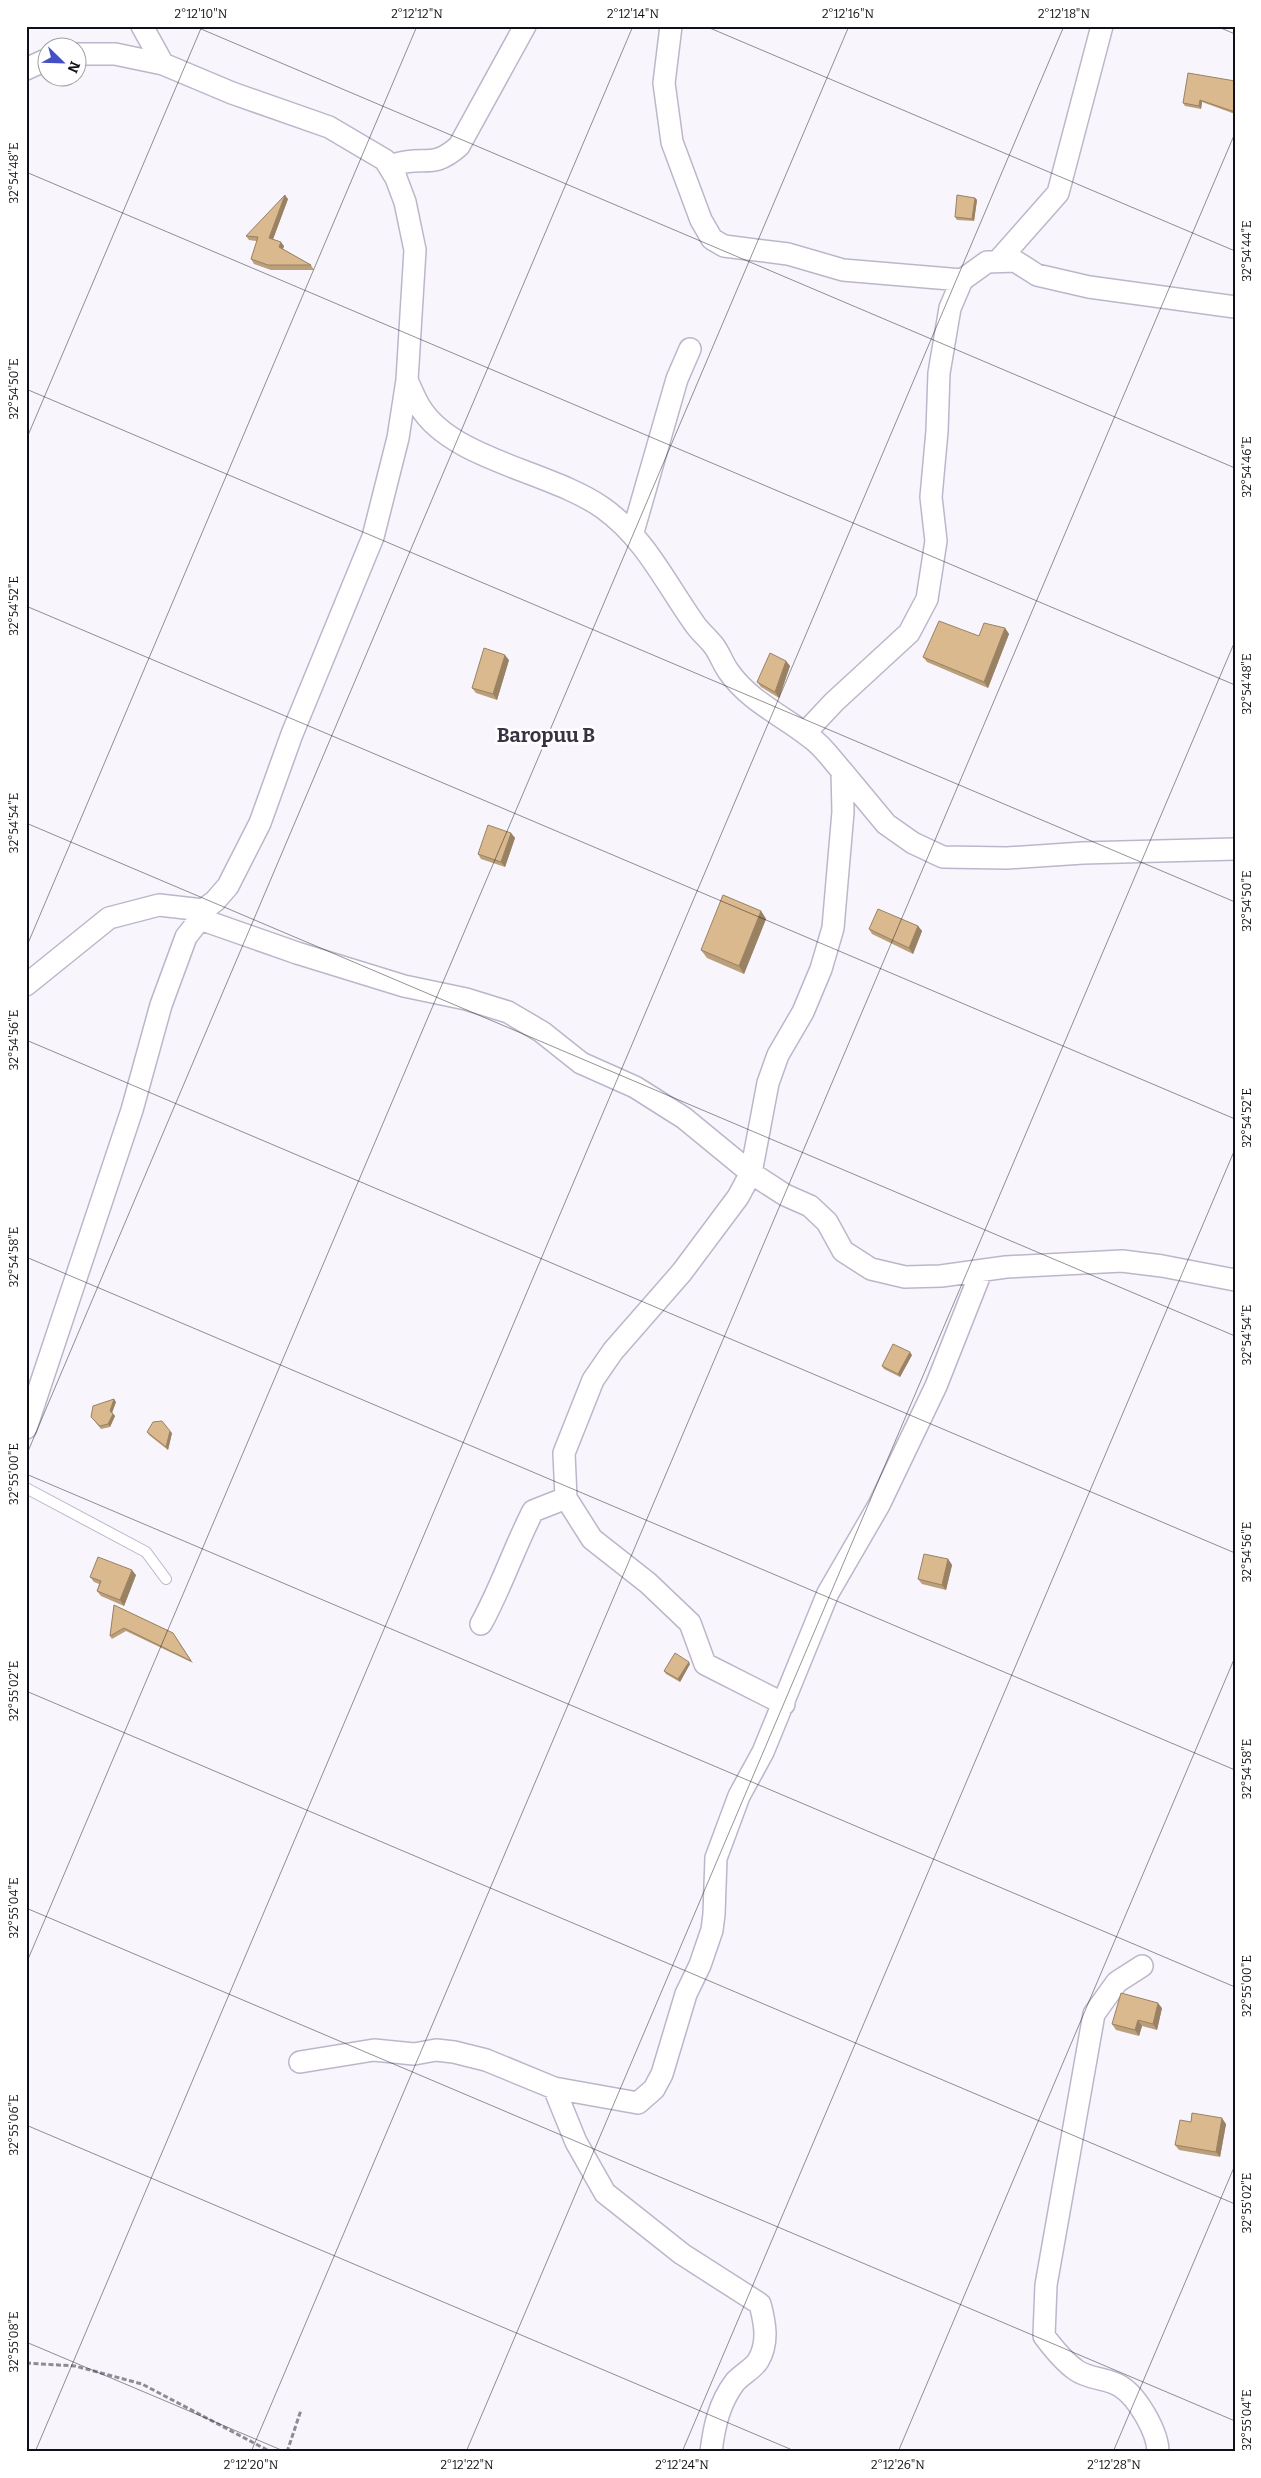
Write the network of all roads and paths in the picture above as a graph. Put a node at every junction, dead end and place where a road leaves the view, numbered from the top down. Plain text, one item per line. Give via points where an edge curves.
1 (142, 26) edge
2 (525, 26) edge
3 (670, 26) edge
4 (1102, 26) edge
5 (88, 54) edge
6 (38, 64) edge
7 (163, 64) junction
8 (26, 69) edge
9 (396, 178) junction
10 (998, 261) junction
11 (962, 280) junction
12 (1235, 307) edge
13 (690, 349) dead end
14 (407, 380) junction
15 (633, 532) junction
16 (805, 733) junction
17 (842, 771) junction
18 (1235, 849) edge
19 (201, 914) junction
20 (26, 985) edge
21 (751, 1173) junction
22 (981, 1272) junction
23 (1235, 1280) edge
24 (26, 1428) edge
25 (26, 1488) edge
26 (566, 1498) junction
27 (166, 1579) dead end
28 (481, 1624) dead end
29 (784, 1704) junction
30 (1142, 1966) dead end
31 (300, 2062) dead end
32 (554, 2088) junction
33 (26, 2363) edge
34 (301, 2410) dead end
35 (272, 2452) edge
36 (287, 2452) edge
37 (711, 2452) edge
38 (1158, 2452) edge

1 - 7 street
2 - 9 street via 459,146 446,158 396,164
3 - 11 street via 664,83 672,142 701,220 712,239 724,246 788,254 843,270
4 - 10 street via 1058,193
5 - 7 street via 115,54
6 - 8 street
7 - 9 street via 232,93 329,127 385,160
9 - 14 street via 405,202 414,250
10 - 11 street via 988,262
10 - 12 street via 1015,261 1037,275 1089,287
11 - 16 street via 950,308 939,373 930,497 936,540 927,599 910,633
13 - 15 street via 677,379
14 - 15 street via 420,408 445,434 500,463 541,476 585,496
14 - 19 street via 398,438 373,537 292,734 260,823 228,886
15 - 16 street via 658,564 694,624 714,646 729,672 758,701
16 - 17 street
17 - 18 street via 886,824 913,843 943,857 1007,858
17 - 21 street via 843,812 833,928 821,969 778,1054 768,1083
19 - 20 street via 159,905 109,918
19 - 21 street via 350,970 508,1012 542,1032 581,1062 635,1087 684,1118
19 - 24 street via 186,937 161,1006 132,1110
21 - 22 street via 785,1195 810,1206 826,1222 844,1251 871,1268 905,1277
21 - 26 street via 738,1197 682,1272 613,1351 593,1380 564,1453
22 - 23 street via 1006,1267 1122,1262
22 - 29 street via 959,1333 906,1449 828,1593
25 - 27 lane via 146,1552
26 - 28 street via 533,1511
26 - 29 street via 592,1539 648,1583 690,1623 705,1664
29 - 32 street via 739,1796 716,1858 712,1930 654,2089 638,2103
30 - 38 street via 1117,1982 1094,2014 1046,2285 1044,2336 1058,2354 1078,2371 1120,2386 1138,2402 1158,2444
31 - 32 street via 374,2050 414,2054 436,2050 486,2060
32 - 37 street via 576,2142 605,2193 682,2254 760,2304 766,2337 758,2361 736,2382 725,2400 715,2423
33 - 35 path via 75,2366 142,2384
34 - 36 path

